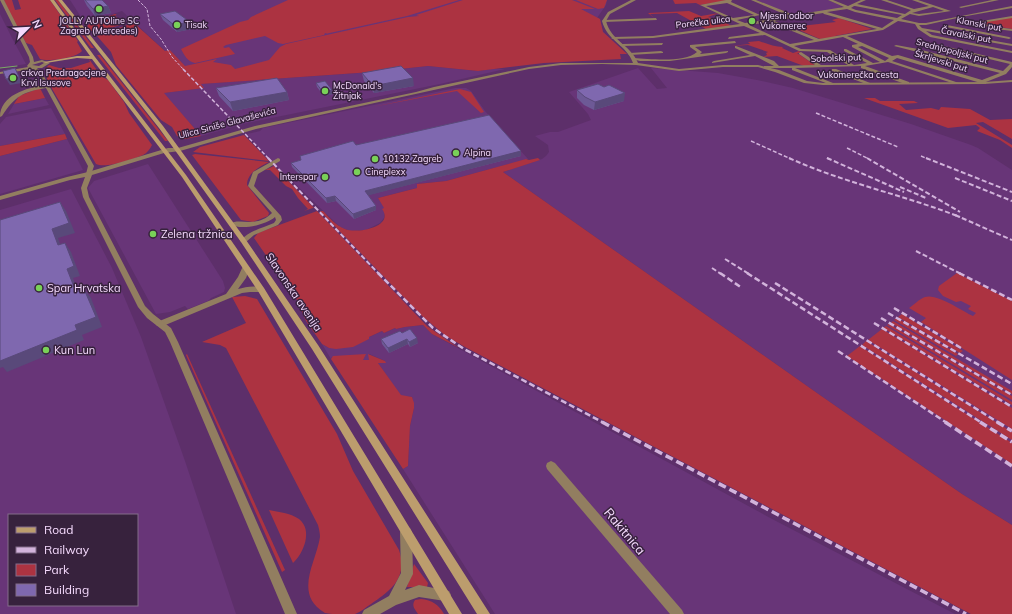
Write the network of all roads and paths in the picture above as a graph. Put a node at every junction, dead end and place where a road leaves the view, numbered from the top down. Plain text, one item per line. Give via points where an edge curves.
1 (2, 0) edge
2 (52, 0) edge
3 (60, 0) edge
4 (66, 0) edge
5 (634, 0) edge
6 (734, 0) edge
7 (754, 0) edge
8 (830, 0) edge
9 (853, 0) edge
10 (864, 0) edge
11 (883, 0) edge
12 (914, 0) edge
13 (997, 0) edge
14 (726, 1) junction
15 (859, 2) junction
16 (944, 4) dead end
17 (855, 5) junction
18 (934, 6) junction
19 (961, 7) dead end
20 (1012, 7) edge
21 (847, 8) junction
22 (914, 10) junction
23 (68, 11) junction
24 (823, 12) junction
25 (907, 14) junction
26 (1012, 16) edge
27 (795, 17) junction
28 (957, 17) junction
29 (656, 19) dead end
30 (733, 19) junction
31 (771, 20) junction
32 (900, 20) junction
33 (604, 21) junction
34 (976, 23) junction
35 (745, 25) junction
36 (919, 26) junction
37 (947, 26) dead end
38 (998, 28) junction
39 (882, 29) junction
40 (1012, 30) edge
41 (766, 34) junction
42 (845, 37) junction
43 (613, 38) junction
44 (720, 39) dead end
45 (686, 40) dead end
46 (818, 41) junction
47 (1011, 42) edge
48 (928, 43) dead end
49 (662, 44) dead end
50 (622, 45) junction
51 (790, 45) junction
52 (864, 45) junction
53 (84, 46) junction
54 (691, 46) junction
55 (896, 46) dead end
56 (845, 50) dead end
57 (661, 52) dead end
58 (726, 52) dead end
59 (801, 52) junction
60 (1012, 52) edge
61 (630, 54) junction
62 (756, 55) junction
63 (696, 56) junction
64 (31, 57) junction
65 (74, 57) junction
66 (93, 58) junction
67 (890, 59) junction
68 (635, 61) junction
69 (714, 62) dead end
70 (45, 63) junction
71 (872, 64) junction
72 (32, 66) junction
73 (853, 66) junction
74 (859, 66) junction
75 (1011, 66) edge
76 (766, 67) junction
77 (778, 67) junction
78 (789, 67) junction
79 (821, 67) junction
80 (828, 67) junction
81 (0, 73) edge
82 (40, 73) junction
83 (1004, 74) junction
84 (1012, 81) edge
85 (983, 82) junction
86 (868, 83) junction
87 (908, 83) junction
88 (957, 83) junction
89 (832, 84) junction
90 (47, 86) junction
91 (3, 105) edge
92 (0, 115) edge
93 (177, 148) junction
94 (165, 151) junction
95 (278, 160) dead end
96 (89, 174) junction
97 (70, 183) junction
98 (85, 185) junction
99 (0, 198) edge
100 (0, 204) edge
101 (275, 213) junction
102 (233, 224) junction
103 (244, 241) junction
104 (246, 268) junction
105 (261, 290) junction
106 (228, 295) junction
107 (160, 324) junction
108 (552, 466) dead end
109 (406, 532) junction
110 (444, 595) junction
111 (393, 600) junction
112 (291, 614) edge
113 (368, 614) edge
114 (456, 614) edge
115 (484, 614) edge
116 (678, 614) edge

1 - 64 street
2 - 53 main road
3 - 23 main road, Slavonska avenija
4 - 23 main road
5 - 33 street via 609,13
6 - 14 street
7 - 27 street
8 - 21 street
9 - 15 street
10 - 15 street, Porečka ulica
11 - 22 street
12 - 18 street
13 - 19 street
14 - 30 street via 702,5
14 - 30 street via 758,15
15 - 17 street, Porečka ulica
16 - 18 street
17 - 21 street, Porečka ulica
17 - 25 street
18 - 22 street
18 - 25 street via 950,11
20 - 28 street
21 - 24 street, Porečka ulica
21 - 32 street
22 - 25 street
23 - 93 main road, Slavonska avenija
24 - 27 street, Porečka ulica
24 - 39 street
25 - 32 street
26 - 34 street
27 - 31 street, Porečka ulica
28 - 34 street
28 - 36 street
29 - 33 street
30 - 35 street
31 - 35 street, Porečka ulica
31 - 46 street
32 - 36 street
32 - 39 street
33 - 43 street via 607,33
34 - 38 street
35 - 41 street
35 - 43 street, Porečka ulica via 653,37
36 - 47 street
36 - 60 street, Čavalski put via 931,36
37 - 47 street, Klanski put
38 - 40 street
38 - 47 street
39 - 42 street
41 - 44 street
41 - 51 street
42 - 46 street
42 - 52 street, Sobolski put
43 - 50 street
45 - 54 street
46 - 51 street
48 - 75 street
49 - 50 street
50 - 61 street
51 - 59 street
52 - 67 street, Sobolski put
52 - 67 street via 853,46
53 - 65 main road via 84,52
53 - 66 main road
54 - 62 street, Sobolski put via 735,44
54 - 63 street via 700,52
55 - 83 street, Srednjopoljski put
56 - 71 street
57 - 61 street
58 - 63 street
59 - 73 street via 828,51
59 - 79 street
61 - 68 street
62 - 69 street
62 - 77 street, Sobolski put
63 - 68 street
64 - 70 street
64 - 72 street
65 - 66 main road
65 - 70 main road
66 - 94 main road
67 - 71 street, Sobolski put
67 - 85 street, Škrljevski put
67 - 88 street
68 - 76 street, Vukomerečka cesta via 679,70 723,66
68 - 93 street, Ulica Siniše Glavaševića via 591,63 509,73 466,82 456,87 308,116
70 - 72 street
70 - 82 street
71 - 74 street, Sobolski put
72 - 81 street
72 - 82 street
73 - 74 street, Sobolski put
73 - 80 street, Sobolski put
74 - 87 street
75 - 83 street
76 - 77 street, Sobolski put
76 - 89 street, Vukomerečka cesta via 806,82
77 - 78 street, Sobolski put
78 - 79 street, Sobolski put
78 - 89 street
79 - 80 street, Sobolski put
80 - 86 street
82 - 90 street
83 - 85 street
84 - 85 street, Vukomerečka cesta
85 - 88 street, Vukomerečka cesta
86 - 87 street, Vukomerečka cesta
86 - 89 street, Vukomerečka cesta
87 - 88 street, Vukomerečka cesta
90 - 91 street via 22,92
90 - 96 street via 91,166
91 - 92 street
93 - 94 street, Ulica Siniše Glavaševića
93 - 102 main road, Slavonska avenija
94 - 96 street, Ulica Siniše Glavaševića
94 - 104 main road
95 - 101 street via 255,173 251,186
96 - 97 street
96 - 98 street
96 - 99 street
97 - 98 street
97 - 100 street
98 - 107 street via 85,194 142,307
101 - 102 street via 255,224
101 - 103 street via 279,217 276,224 258,231
102 - 103 main road, Slavonska avenija
103 - 115 main road, Slavonska avenija via 315,347
104 - 105 main road
104 - 106 street via 242,278
105 - 106 street via 250,289
105 - 109 main road
106 - 107 street
107 - 112 street via 168,330 174,342
108 - 116 street, Rakitnica
109 - 110 main road
109 - 111 street via 407,574
110 - 111 street via 419,591
110 - 114 main road
111 - 113 street

